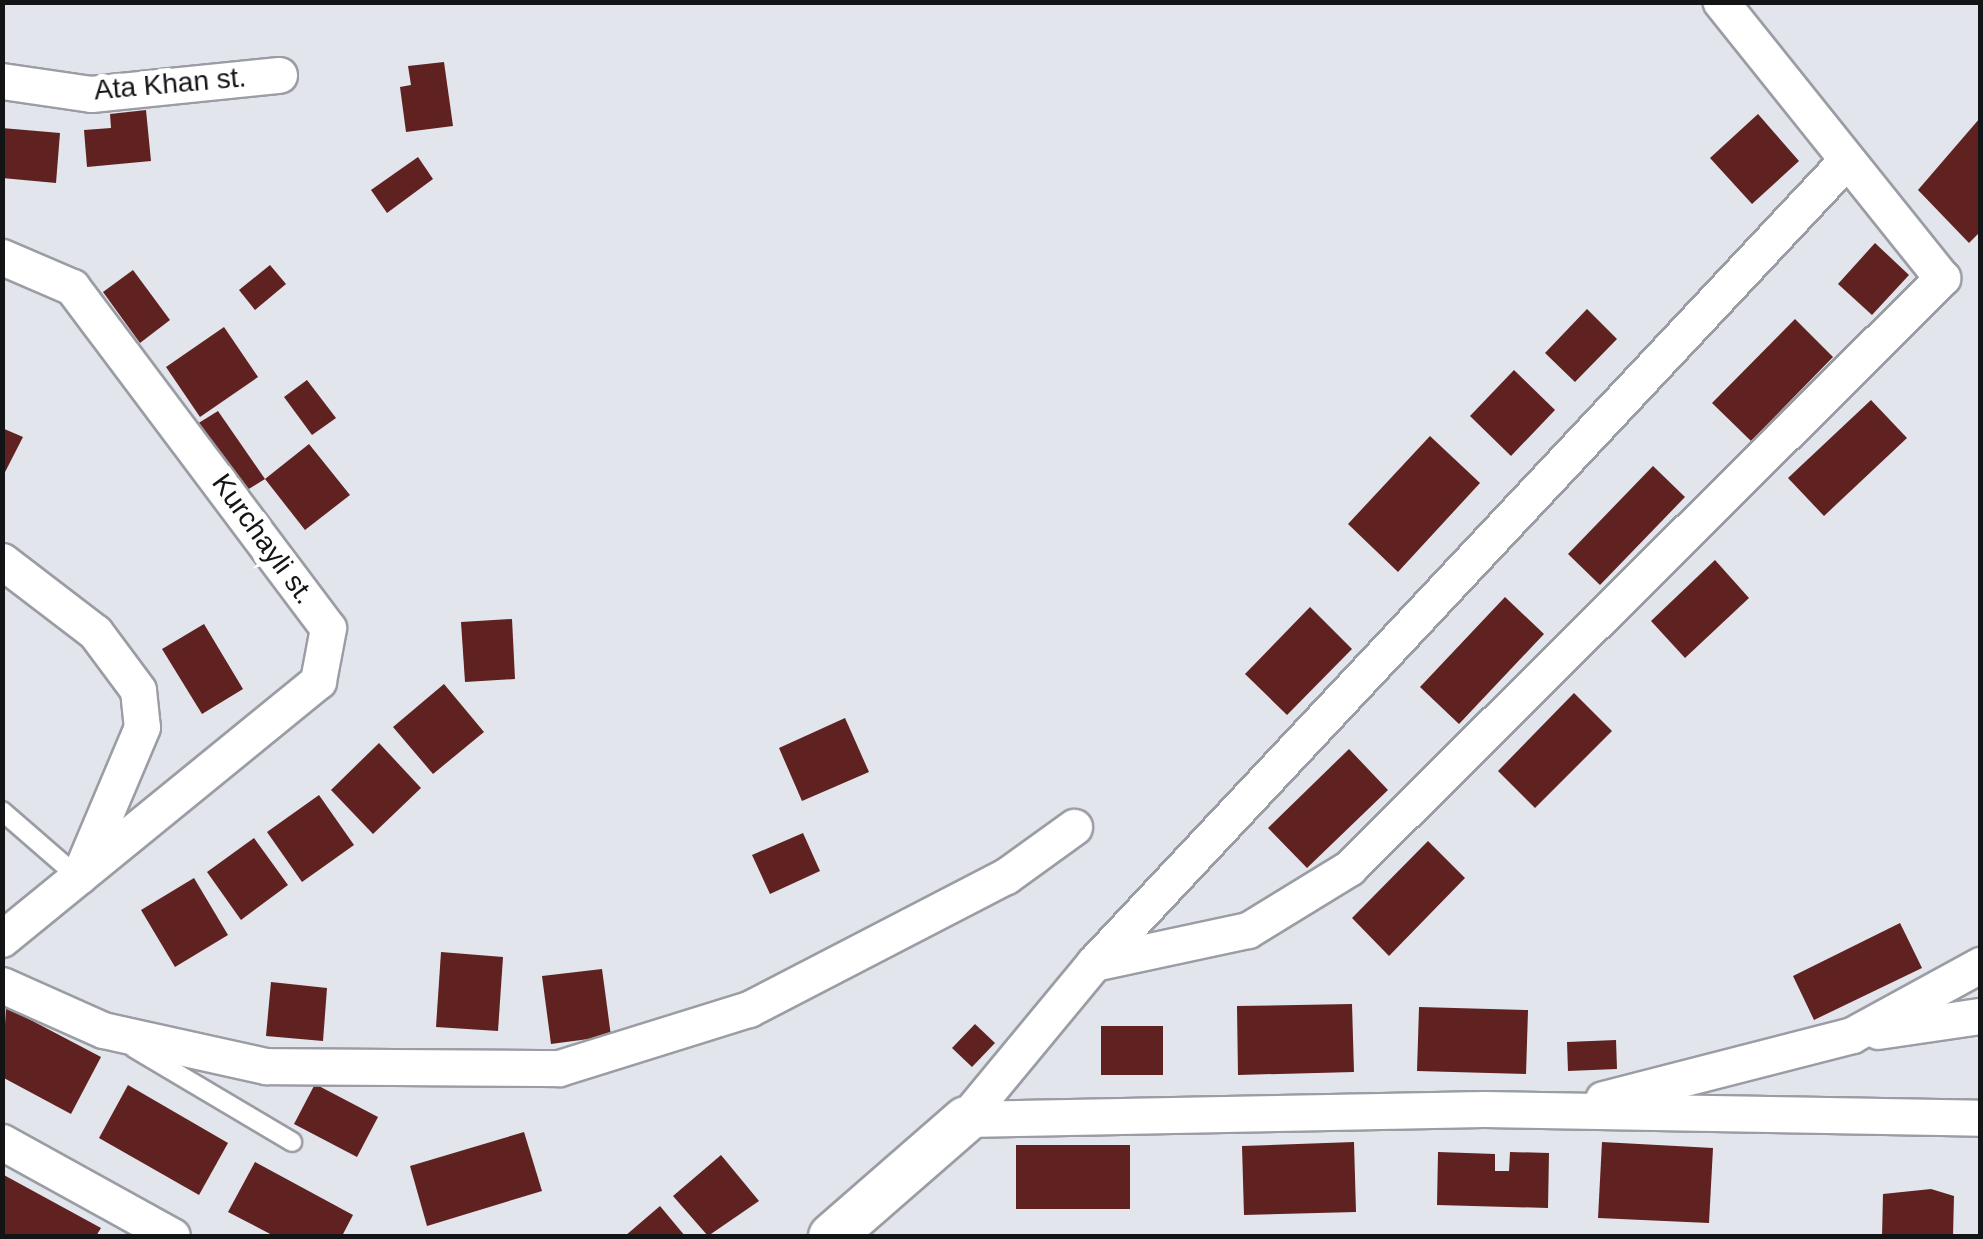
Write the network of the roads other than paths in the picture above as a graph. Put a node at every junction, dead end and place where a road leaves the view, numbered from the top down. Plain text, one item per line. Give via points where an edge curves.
1 (1721, 2) edge
2 (279, 75) dead end
3 (2, 81) edge
4 (1843, 164) junction
5 (2, 257) edge
6 (2, 560) edge
7 (2, 811) edge
8 (1074, 827) dead end
9 (78, 877) junction
10 (2, 939) edge
11 (1094, 963) junction
12 (1980, 964) edge
13 (2, 985) edge
14 (1980, 1016) edge
15 (103, 1030) junction
16 (1852, 1035) junction
17 (1562, 1110) junction
18 (1980, 1118) edge
19 (965, 1119) junction
20 (2, 1142) edge
21 (292, 1142) dead end
22 (172, 1236) edge
23 (832, 1236) edge

1 - 4 street
2 - 3 street, Ata Khan st. via 90,94
4 - 11 street
4 - 11 street via 1942,278 1349,868 1248,930
5 - 9 street, Kurchayli st. via 72,288 328,628 318,681
6 - 9 street via 95,632 138,690 142,726
7 - 9 lane
8 - 15 street via 1006,876 748,1009 559,1068 266,1066
9 - 10 street, Kurchayli st.
11 - 19 street
12 - 16 street
13 - 15 street
14 - 16 street
15 - 21 lane
16 - 17 street
17 - 18 street
17 - 19 street
19 - 23 street
20 - 22 street

